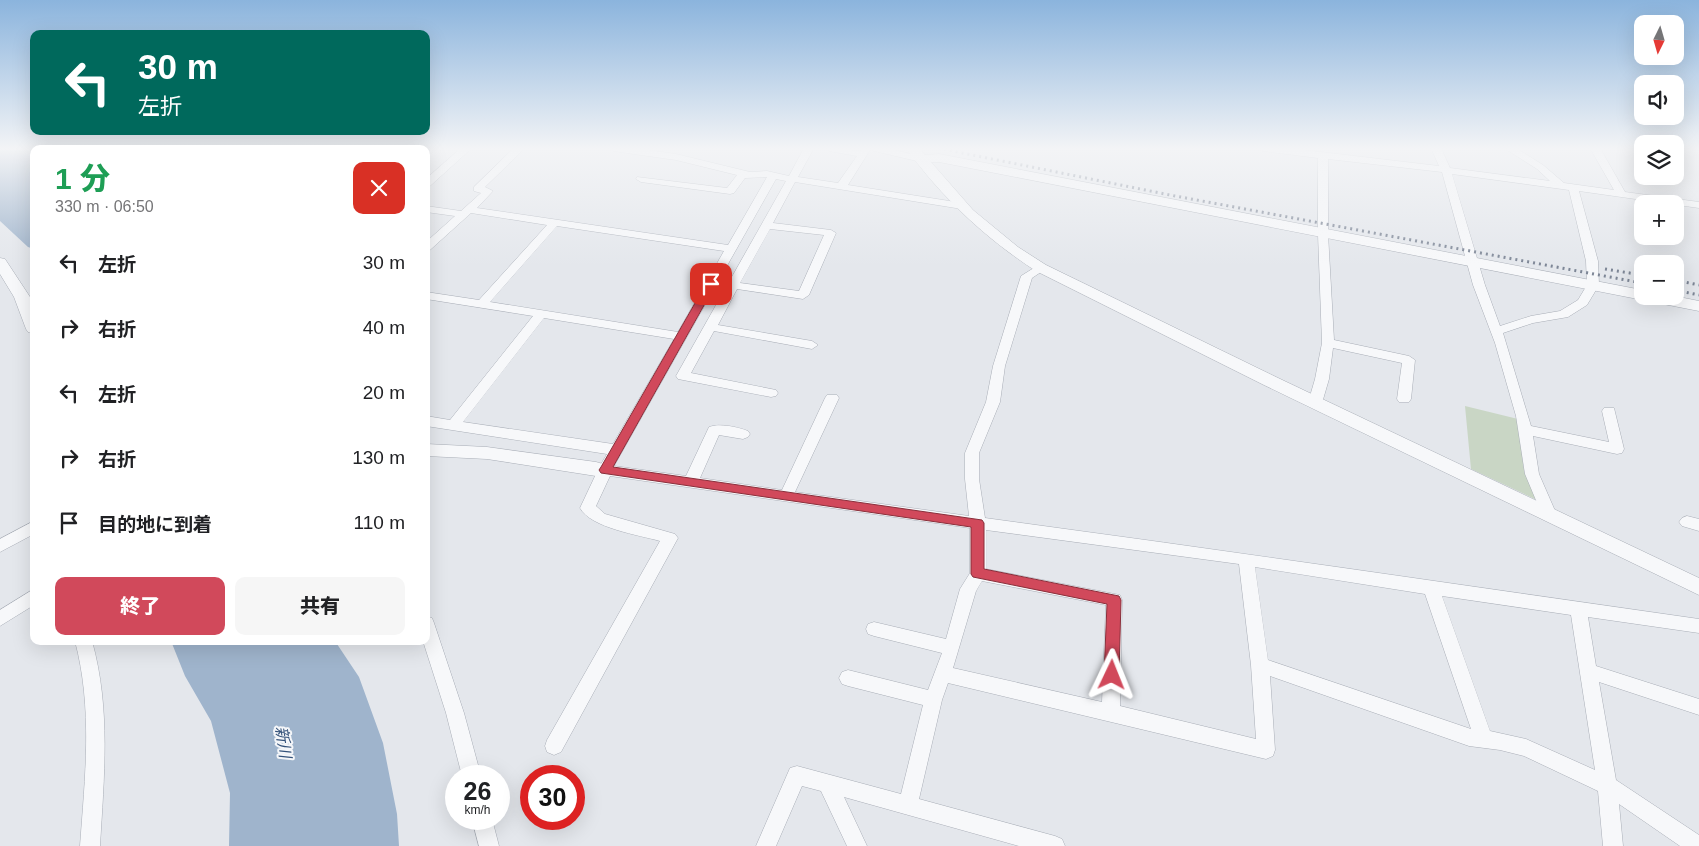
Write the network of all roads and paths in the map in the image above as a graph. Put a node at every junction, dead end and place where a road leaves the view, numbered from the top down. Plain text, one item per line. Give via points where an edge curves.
1 (480, 187) edge
2 (710, 187) edge
3 (732, 187) edge
4 (766, 187) edge
5 (787, 187) edge
6 (844, 187) edge
7 (946, 187) edge
8 (1088, 187) edge
9 (1323, 187) edge
10 (1451, 187) edge
11 (1572, 187) edge
12 (1575, 187) edge
13 (1616, 187) edge
14 (1620, 194) junction
15 (1699, 205) edge
16 (962, 206) junction
17 (430, 209) edge
18 (466, 212) junction
19 (554, 223) junction
20 (766, 225) junction
21 (1323, 234) junction
22 (430, 244) edge
23 (731, 250) junction
24 (1472, 261) junction
25 (1041, 268) junction
26 (2, 269) edge
27 (733, 285) junction
28 (1592, 285) junction
29 (1634, 293) edge
30 (430, 296) edge
31 (1684, 303) edge
32 (482, 304) junction
33 (1699, 306) edge
34 (541, 314) junction
35 (30, 318) edge
36 (710, 327) junction
37 (1496, 331) junction
38 (681, 336) junction
39 (1328, 343) junction
40 (812, 345) dead end
41 (771, 393) dead end
42 (832, 398) dead end
43 (1404, 399) dead end
44 (1315, 402) junction
45 (1609, 411) dead end
46 (430, 423) edge
47 (453, 426) junction
48 (1527, 430) junction
49 (743, 434) dead end
50 (430, 450) edge
51 (616, 450) junction
52 (600, 469) junction
53 (691, 482) junction
54 (786, 496) junction
55 (1548, 513) junction
56 (978, 523) junction
57 (30, 529) edge
58 (0, 546) edge
59 (1246, 559) junction
60 (978, 574) junction
61 (1699, 587) edge
62 (1431, 588) junction
63 (30, 599) edge
64 (1578, 609) junction
65 (0, 619) edge
66 (1699, 626) edge
67 (874, 629) dead end
68 (430, 635) edge
69 (84, 645) edge
70 (952, 648) junction
71 (1260, 665) junction
72 (1588, 671) junction
73 (944, 674) junction
74 (848, 678) dead end
75 (933, 700) junction
76 (1699, 707) edge
77 (1110, 712) junction
78 (1484, 739) junction
79 (554, 746) dead end
80 (469, 765) edge
81 (828, 784) junction
82 (1606, 785) junction
83 (908, 805) junction
84 (485, 830) edge
85 (90, 846) edge
86 (489, 846) edge
87 (766, 846) edge
88 (857, 846) edge
89 (1055, 846) edge
90 (1613, 846) edge
91 (1698, 846) edge

1 - 18 street via 488,190
2 - 3 street via 730,190
4 - 23 street
5 - 20 street
6 - 16 street
7 - 16 street
8 - 21 street
9 - 21 street
10 - 24 street
11 - 28 street via 1592,261
12 - 14 street
13 - 14 street
14 - 15 street
16 - 25 street via 988,231
17 - 18 street
18 - 19 street
18 - 22 street
19 - 23 street
19 - 32 street
20 - 27 street
20 - 27 street via 831,233 803,295
21 - 24 street
21 - 39 street
23 - 38 street
24 - 28 street
24 - 37 street
25 - 44 street
25 - 56 street via 1027,276 999,366 993,402 972,453
26 - 35 street via 22,297
27 - 36 street
28 - 29 street
28 - 37 street via 1583,302 1564,314
30 - 32 street
31 - 33 street
32 - 34 street
34 - 38 street
34 - 47 street
36 - 40 street
36 - 41 street via 683,376
37 - 48 street
38 - 51 street
39 - 43 street via 1409,360
39 - 44 street
42 - 54 street
44 - 55 street
45 - 48 street via 1617,449
46 - 47 street
47 - 51 street
48 - 55 street via 1532,474
49 - 53 street via 714,430
50 - 52 street via 488,453
51 - 52 street
52 - 53 street
52 - 79 street via 588,508 600,518 670,538
53 - 54 street
54 - 56 street
55 - 61 street
56 - 59 street
56 - 60 street
57 - 58 street
59 - 62 street
59 - 71 street
60 - 70 street via 968,589
60 - 77 street via 1114,600
62 - 64 street
62 - 78 street
63 - 65 street
64 - 66 street
64 - 72 street
67 - 70 street
68 - 80 street
69 - 85 street via 90,663 96,736
70 - 73 street
71 - 77 street via 1266,750
71 - 78 street via 1469,737
72 - 76 street
72 - 82 street
73 - 75 street
73 - 77 street
74 - 75 street
75 - 83 street
78 - 82 street via 1526,748
81 - 83 street
81 - 87 street via 797,776
81 - 88 street
82 - 90 street
82 - 91 street
83 - 89 street
84 - 86 street

